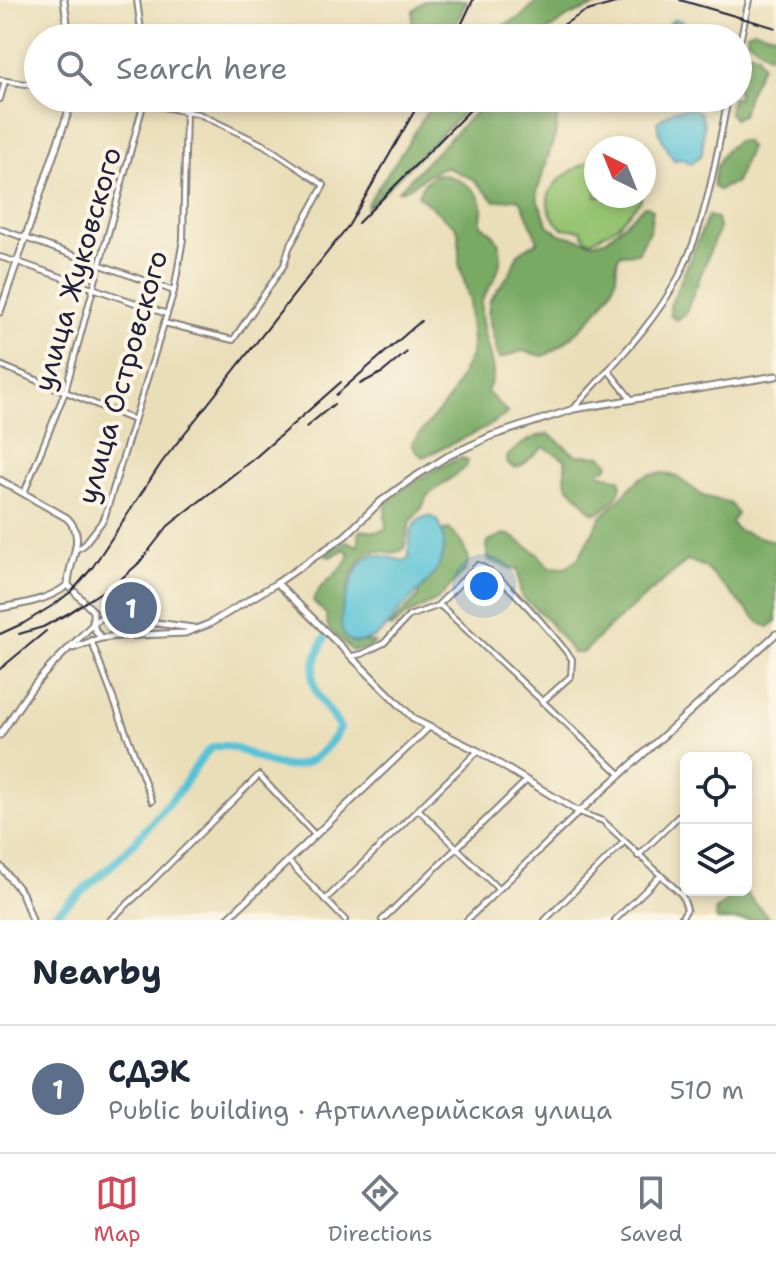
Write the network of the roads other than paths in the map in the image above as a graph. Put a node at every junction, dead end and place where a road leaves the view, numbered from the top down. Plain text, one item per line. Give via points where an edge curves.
1 (64, 0) edge
2 (137, 0) edge
3 (749, 0) edge
4 (67, 24) edge
5 (140, 24) edge
6 (744, 24) edge
7 (3, 81) edge
8 (24, 84) edge
9 (0, 99) edge
10 (68, 112) edge
11 (142, 112) edge
12 (186, 112) edge
13 (190, 112) edge
14 (725, 112) edge
15 (0, 229) edge
16 (26, 238) junction
17 (0, 257) edge
18 (18, 262) junction
19 (101, 265) junction
20 (95, 289) junction
21 (174, 291) junction
22 (0, 312) edge
23 (167, 315) junction
24 (164, 323) junction
25 (0, 365) edge
26 (608, 370) junction
27 (776, 376) edge
28 (65, 392) junction
29 (631, 399) junction
30 (574, 409) junction
31 (134, 420) junction
32 (0, 480) edge
33 (24, 493) junction
34 (77, 549) junction
35 (277, 583) junction
36 (68, 585) junction
37 (437, 606) junction
38 (0, 608) edge
39 (93, 611) junction
40 (108, 616) junction
41 (119, 618) junction
42 (93, 624) junction
43 (198, 628) junction
44 (776, 634) edge
45 (117, 636) junction
46 (102, 638) junction
47 (91, 640) junction
48 (65, 653) junction
49 (350, 656) junction
50 (542, 702) junction
51 (428, 727) junction
52 (0, 735) edge
53 (478, 751) junction
54 (619, 773) junction
55 (526, 781) junction
56 (152, 801) dead end
57 (418, 809) junction
58 (579, 812) junction
59 (680, 815) edge
60 (315, 835) junction
61 (623, 843) junction
62 (457, 848) junction
63 (638, 856) junction
64 (288, 861) junction
65 (0, 866) edge
66 (659, 877) junction
67 (498, 889) junction
68 (325, 900) junction
69 (32, 920) edge
70 (110, 920) edge
71 (226, 920) edge
72 (345, 920) edge
73 (382, 920) edge
74 (467, 920) edge
75 (545, 920) edge
76 (615, 920) edge
77 (680, 920) edge

1 - 4 main road
2 - 5 street
3 - 6 street
7 - 8 street
7 - 9 street
10 - 16 main road
11 - 19 street, улица Жуковского
12 - 21 street, улица Островского via 183,239
13 - 24 street via 264,145 324,185 284,265 233,340
14 - 26 street via 709,191 679,277
15 - 16 street
16 - 18 main road
16 - 19 street
17 - 18 street
18 - 20 street
18 - 22 main road
19 - 20 street, улица Жуковского
19 - 21 street
20 - 23 street
20 - 28 street, улица Жуковского
21 - 23 street, улица Островского
23 - 24 street, улица Островского
24 - 31 street, улица Островского
25 - 28 street
26 - 29 street
26 - 30 street
27 - 29 main road
28 - 31 street
28 - 33 street, улица Жуковского
29 - 30 main road
30 - 35 main road via 466,447 398,488 345,536
31 - 34 street, улица Островского via 104,519
32 - 33 main road
33 - 34 main road via 75,526
34 - 36 main road
35 - 43 main road
35 - 49 main road
36 - 38 main road via 30,603
36 - 39 main road
37 - 49 street via 409,616 392,636
37 - 50 street
37 - 50 street via 478,565 510,589 572,659 571,676
39 - 40 main road
39 - 42 main road
40 - 41 main road
40 - 42 main road
41 - 43 main road
41 - 45 main road via 125,626
42 - 46 main road
42 - 48 main road
43 - 45 main road
44 - 54 main road
45 - 46 main road
46 - 47 main road
47 - 48 main road
47 - 56 street
48 - 52 main road
49 - 51 main road via 403,710
50 - 54 street
51 - 53 main road
51 - 60 main road
53 - 55 main road
53 - 57 street
54 - 58 main road
55 - 58 main road
55 - 62 street
57 - 62 street
57 - 68 street
58 - 61 street via 603,821
58 - 67 street
59 - 63 street
60 - 64 main road
60 - 70 street via 259,775
61 - 63 street
61 - 75 street
62 - 67 street
62 - 73 street
63 - 66 street
64 - 68 street
64 - 71 main road
65 - 69 main road via 22,893
66 - 76 street
66 - 77 street via 686,902
67 - 74 street
68 - 72 street

